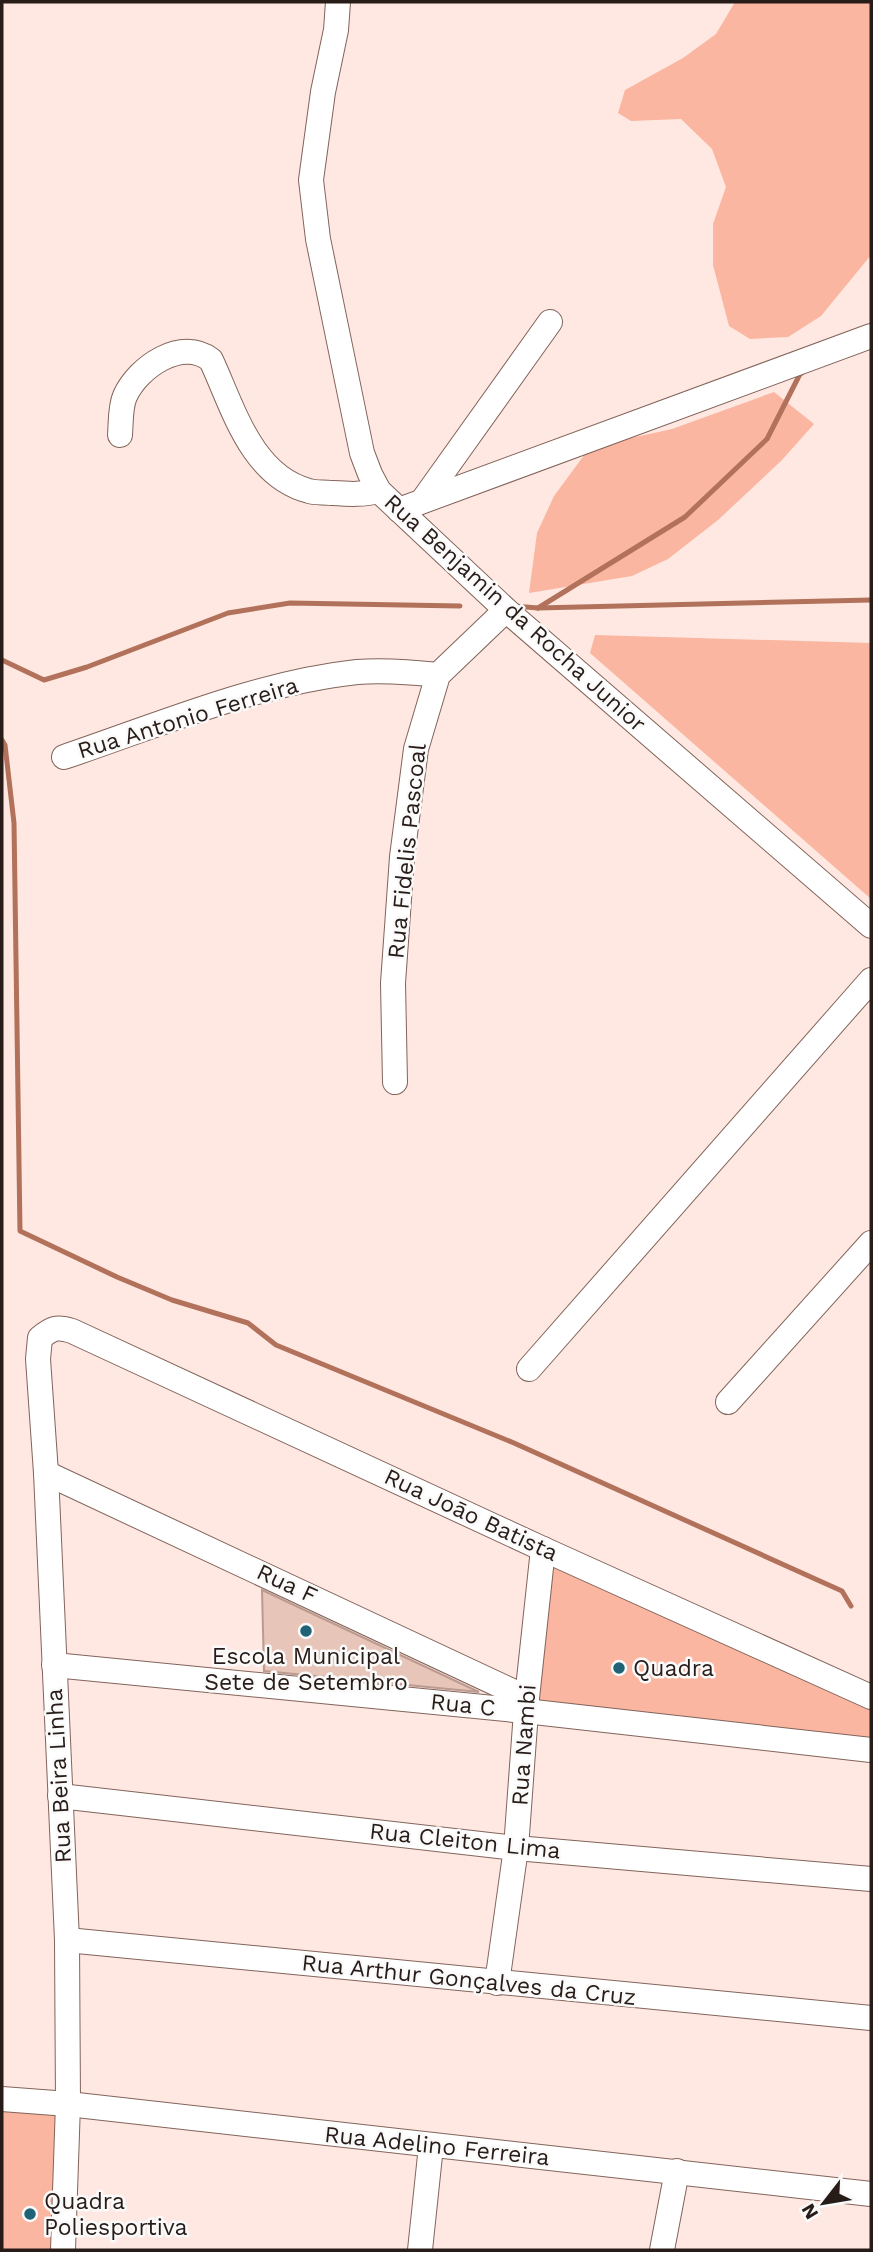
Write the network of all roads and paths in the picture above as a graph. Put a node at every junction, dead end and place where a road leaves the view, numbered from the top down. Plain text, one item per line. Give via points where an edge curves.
1 (338, 2) edge
2 (550, 322) dead end
3 (871, 336) edge
4 (120, 435) dead end
5 (379, 491) junction
6 (423, 500) junction
7 (399, 510) junction
8 (506, 610) junction
9 (438, 675) junction
10 (64, 757) dead end
11 (871, 926) edge
12 (871, 980) edge
13 (395, 1082) dead end
14 (871, 1243) edge
15 (72, 1331) joint
16 (529, 1369) dead end
17 (728, 1402) dead end
18 (46, 1473) junction
19 (543, 1549) junction
20 (54, 1665) junction
21 (871, 1697) edge
22 (526, 1704) junction
23 (871, 1750) edge
24 (60, 1796) junction
25 (516, 1847) junction
26 (871, 1879) edge
27 (67, 1940) junction
28 (497, 1983) junction
29 (871, 2018) edge
30 (2, 2099) edge
31 (68, 2104) junction
32 (431, 2146) junction
33 (677, 2171) junction
34 (871, 2194) edge
35 (63, 2250) edge
36 (420, 2250) edge
37 (663, 2250) edge

1 - 5 street, Rua Benjamin da Rocha Junior via 311,180 318,239 362,453
2 - 6 street
3 - 6 street
4 - 5 street via 123,399 137,378 174,353 203,354 211,360 251,447 270,470 309,491 362,495
5 - 7 street, Rua Benjamin da Rocha Junior
6 - 7 street
7 - 8 street, Rua Benjamin da Rocha Junior
8 - 9 street, Rua Fidelis Pascoal
8 - 11 street, Rua Benjamin da Rocha Junior
9 - 10 street, Rua Antonio Ferreira via 360,672 290,684
9 - 13 street, Rua Fidelis Pascoal via 409,787 393,983
12 - 16 street
14 - 17 street
15 - 18 street, Rua Beira Linha via 51,1328 40,1338
15 - 19 street, Rua Joāo Batista
18 - 20 street, Rua Beira Linha
18 - 22 street, Rua F
19 - 21 street, Rua Joāo Batista
19 - 22 street, Rua Nambi
20 - 22 street, Rua C
20 - 24 street, Rua Beira Linha
22 - 23 street, Rua C
22 - 25 street, Rua Nambi
24 - 25 street, Rua Cleiton Lima
24 - 27 street, Rua Beira Linha
25 - 26 street, Rua Cleiton Lima
25 - 28 street, Rua Nambi
27 - 28 street, Rua Arthur Gonçalves da Cruz
27 - 31 street, Rua Beira Linha
28 - 29 street, Rua Arthur Gonçalves da Cruz
30 - 31 street, Rua Adelino Ferreira
31 - 32 street, Rua Adelino Ferreira
31 - 35 street, Rua Beira Linha
32 - 33 street, Rua Adelino Ferreira
32 - 36 street
33 - 34 street, Rua Adelino Ferreira
33 - 37 street

